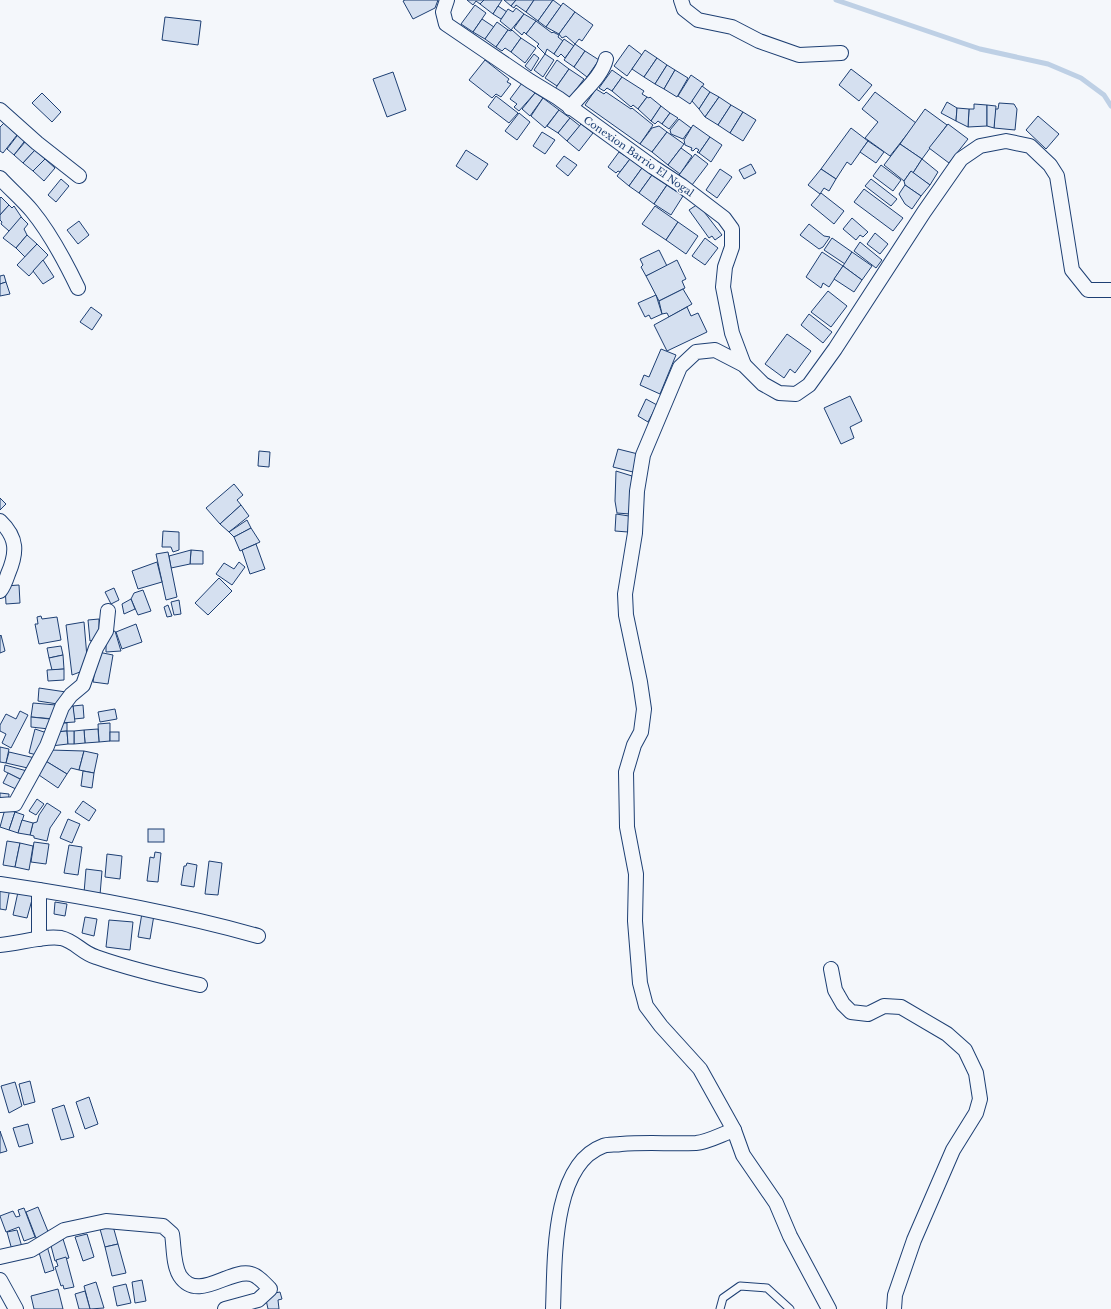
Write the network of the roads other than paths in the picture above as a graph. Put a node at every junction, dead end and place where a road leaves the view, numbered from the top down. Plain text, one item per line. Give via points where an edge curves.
1 (447, 0) edge
2 (681, 0) edge
3 (841, 53) dead end
4 (606, 60) dead end
5 (570, 108) junction
6 (0, 110) edge
7 (79, 176) dead end
8 (0, 178) edge
9 (78, 288) dead end
10 (1111, 290) edge
11 (744, 365) junction
12 (0, 521) edge
13 (0, 591) edge
14 (108, 611) dead end
15 (0, 806) edge
16 (0, 884) edge
17 (39, 890) junction
18 (258, 936) dead end
19 (39, 939) junction
20 (0, 945) edge
21 (832, 969) dead end
22 (200, 985) dead end
23 (734, 1130) junction
24 (0, 1257) edge
25 (0, 1280) edge
26 (16, 1309) edge
27 (225, 1309) edge
28 (553, 1309) edge
29 (720, 1309) edge
30 (790, 1309) edge
31 (829, 1309) edge
32 (894, 1309) edge

1 - 5 street, Conexion Barrio El Nogal via 443,12 446,24
2 - 3 street via 684,9 698,20 732,27 759,41 799,55
4 - 5 street via 598,77
5 - 11 street, Conexion Barrio El Nogal via 708,205 724,218 732,229 732,247 725,267 723,287 732,333
6 - 7 street
8 - 9 street via 32,211 64,260
10 - 11 street via 1088,290 1072,270 1057,176 1050,165 1030,146 1006,140 980,146 961,159 809,385 796,394 779,393 763,384
11 - 23 street via 715,350 696,352 680,367 643,455 637,491 635,533 625,594 626,615 644,709 641,732 626,772 627,827 636,874 635,921 642,994 646,1006 661,1026 700,1069
12 - 13 street via 15,546 13,562
14 - 15 street via 106,632 96,648 83,685 71,695 62,708 38,764 15,804
16 - 17 street
17 - 18 street via 194,918
17 - 19 street
19 - 20 street
19 - 22 street via 60,938 74,942 94,957 133,970
21 - 32 street via 836,990 843,1004 851,1012 868,1014 884,1006 901,1007 947,1034 965,1050 976,1073 980,1099 976,1113 953,1150 914,1240 895,1295
23 - 28 street via 698,1143 646,1142 603,1146 587,1156 575,1170 563,1202 557,1235
23 - 31 street via 743,1155 776,1203 790,1236
24 - 27 street via 30,1250 64,1230 106,1221 163,1226 172,1234 180,1276 190,1284 202,1286 220,1282 240,1273 252,1274 270,1290 258,1300
25 - 26 street
29 - 30 lane via 723,1298 740,1286 767,1288

